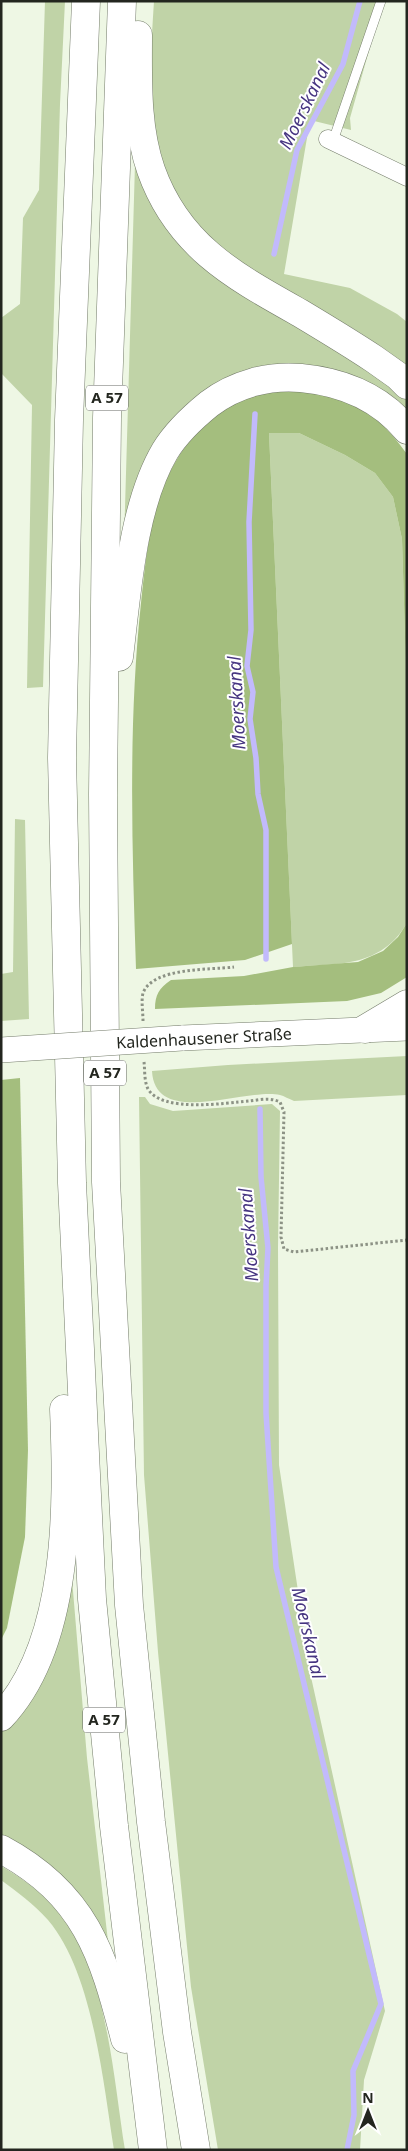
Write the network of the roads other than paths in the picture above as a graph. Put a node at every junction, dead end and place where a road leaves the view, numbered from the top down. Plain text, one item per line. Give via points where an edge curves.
1 (86, 1) edge
2 (122, 1) edge
3 (140, 1) edge
4 (381, 1) edge
5 (331, 140) joint
6 (407, 177) edge
7 (407, 385) edge
8 (407, 430) edge
9 (103, 795) junction
10 (407, 1004) edge
11 (407, 1028) edge
12 (364, 1029) junction
13 (1, 1050) edge
14 (76, 1294) junction
15 (1, 1717) edge
16 (1, 1849) edge
17 (153, 2148) edge
18 (196, 2150) edge

1 - 14 highway, A 57 via 69,420 62,758
2 - 9 highway, A 57 via 107,418
3 - 7 highway via 138,103 143,136 154,178 189,237 225,269 374,359
4 - 5 lane
5 - 6 street
8 - 9 highway via 376,402 355,390 325,380 287,376 250,382 220,396 194,417 165,451 147,493 134,540
9 - 18 highway, A 57 via 106,1182 129,1605 151,1822 177,2032
10 - 12 highway
11 - 12 main road, Kaldenhausener Straße
12 - 13 main road, Kaldenhausener Straße, bridge
14 - 15 highway via 60,1331 65,1484 55,1599 50,1625 32,1674
14 - 17 highway, A 57 via 93,1609 114,1826
16 - 17 highway via 45,1878 88,1929 112,1989

